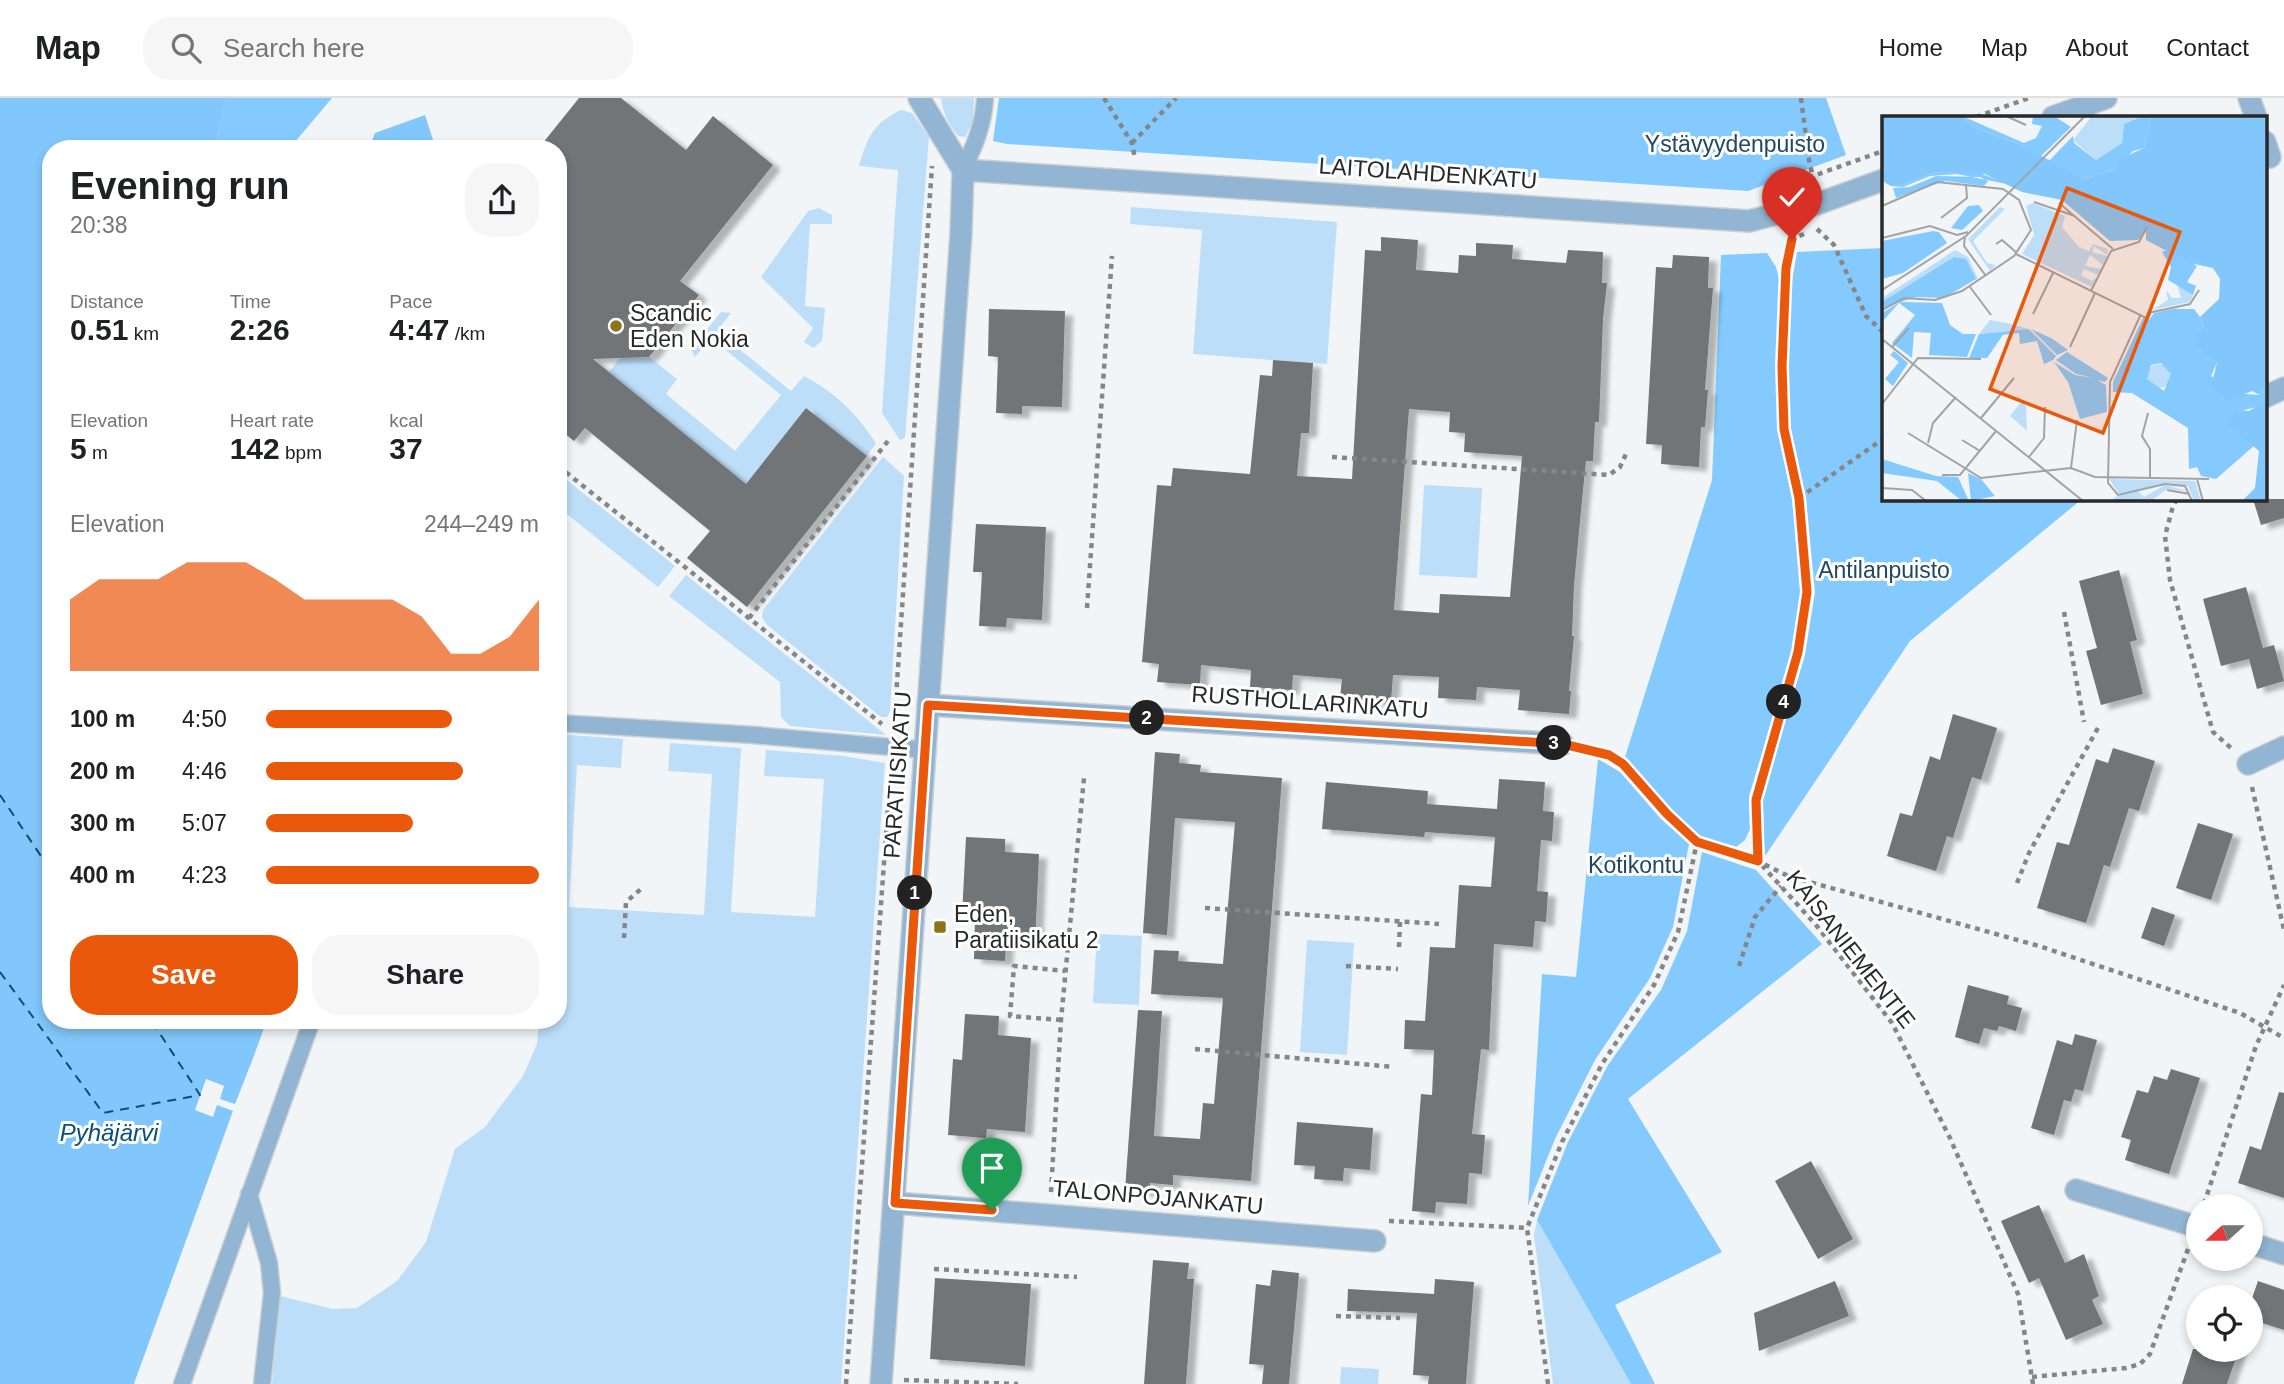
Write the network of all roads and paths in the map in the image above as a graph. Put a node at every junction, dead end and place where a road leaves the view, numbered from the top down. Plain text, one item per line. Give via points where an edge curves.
1 (919, 98) edge
2 (985, 98) edge
3 (1104, 98) edge
4 (1176, 98) edge
5 (1801, 98) edge
6 (2029, 98) edge
7 (2106, 98) edge
8 (2249, 98) edge
9 (1979, 116) edge
10 (2056, 116) edge
11 (2256, 116) edge
12 (1132, 143) junction
13 (1135, 160) dead end
14 (963, 170) junction
15 (1814, 175) dead end
16 (1882, 180) edge
17 (1816, 204) junction
18 (1817, 229) junction
19 (1112, 256) dead end
20 (1882, 330) edge
21 (2284, 388) edge
22 (2266, 397) edge
23 (887, 440) dead end
24 (1882, 440) edge
25 (1626, 454) dead end
26 (1332, 457) dead end
27 (567, 473) edge
28 (1799, 498) junction
29 (2176, 500) edge
30 (1087, 608) dead end
31 (2064, 612) dead end
32 (749, 618) junction
33 (928, 705) junction
34 (2084, 722) dead end
35 (567, 724) edge
36 (2099, 726) dead end
37 (893, 733) dead end
38 (1563, 744) joint
39 (2284, 747) edge
40 (925, 750) junction
41 (2248, 764) junction
42 (1084, 778) dead end
43 (1697, 842) junction
44 (1758, 861) junction
45 (2017, 883) dead end
46 (1780, 886) junction
47 (641, 889) dead end
48 (1205, 908) dead end
49 (1400, 921) junction
50 (1439, 924) dead end
51 (2284, 930) edge
52 (624, 938) dead end
53 (1399, 947) dead end
54 (1346, 966) dead end
55 (1739, 966) dead end
56 (1398, 969) dead end
57 (1065, 971) junction
58 (2284, 985) edge
59 (1061, 1020) junction
60 (2265, 1027) junction
61 (309, 1029) edge
62 (2284, 1038) edge
63 (1195, 1049) dead end
64 (1394, 1067) dead end
65 (2076, 1190) dead end
66 (249, 1194) junction
67 (2207, 1194) edge
68 (895, 1203) junction
69 (1050, 1214) junction
70 (1389, 1221) dead end
71 (2186, 1224) edge
72 (1527, 1228) junction
73 (1375, 1241) dead end
74 (2263, 1247) edge
75 (2284, 1254) edge
76 (2186, 1257) edge
77 (934, 1269) dead end
78 (1077, 1277) dead end
79 (1336, 1316) dead end
80 (1400, 1318) dead end
81 (2032, 1377) junction
82 (892, 1382) edge
83 (182, 1384) edge
84 (262, 1384) edge
85 (1018, 1384) edge
86 (1548, 1384) edge
87 (2033, 1384) edge

1 - 14 street
2 - 14 lane via 982,123
3 - 12 path
4 - 12 path
5 - 15 path
6 - 9 path
7 - 10 street
8 - 11 street
12 - 13 path
14 - 17 street, LAITOLAHDENKATU via 1749,221
14 - 33 street, PARATIISIKATU
16 - 17 street, LAITOLAHDENKATU
17 - 18 path
18 - 20 path via 1834,245 1866,316
18 - 28 path, KAISANIEMENTIE via 1792,239 1786,268 1784,429
19 - 30 path
21 - 22 street
23 - 32 path
24 - 28 path
25 - 26 path via 1620,467 1609,475
27 - 32 path
28 - 44 path, KAISANIEMENTIE via 1807,592 1798,652 1756,800
29 - 41 path via 2165,536 2170,580 2213,732
31 - 34 path
32 - 37 path
33 - 38 street, RUSTHOLLARINKATU
33 - 40 street, PARATIISIKATU
35 - 40 lane
36 - 45 path
38 - 43 path via 1609,755 1623,764
39 - 41 street
40 - 68 street, PARATIISIKATU
41 - 51 path
42 - 57 path
43 - 44 path
43 - 72 path via 1678,932 1654,985 1602,1064 1573,1120
44 - 46 path, KAISANIEMENTIE
44 - 60 path via 1788,876 2039,946 2240,1013
46 - 55 path via 1755,917
46 - 81 path, KAISANIEMENTIE via 1892,1023 1951,1138 2018,1294
47 - 52 path via 626,902
48 - 49 path
49 - 50 path
49 - 53 path
54 - 56 path
57 - 59 path
57 - 59 path via 1014,966 1010,1016
58 - 60 path
59 - 69 path
60 - 62 path
60 - 67 path
61 - 66 lane
63 - 64 path
65 - 71 street
66 - 83 lane
66 - 84 lane via 269,1263 272,1293
68 - 69 street, TALONPOJANKATU
68 - 82 street, PARATIISIKATU
69 - 73 street, TALONPOJANKATU
70 - 72 path
72 - 86 path
74 - 75 street
76 - 81 path via 2150,1354 2140,1364
77 - 78 path
79 - 80 path
81 - 87 path, KAISANIEMENTIE
82 - 85 path

